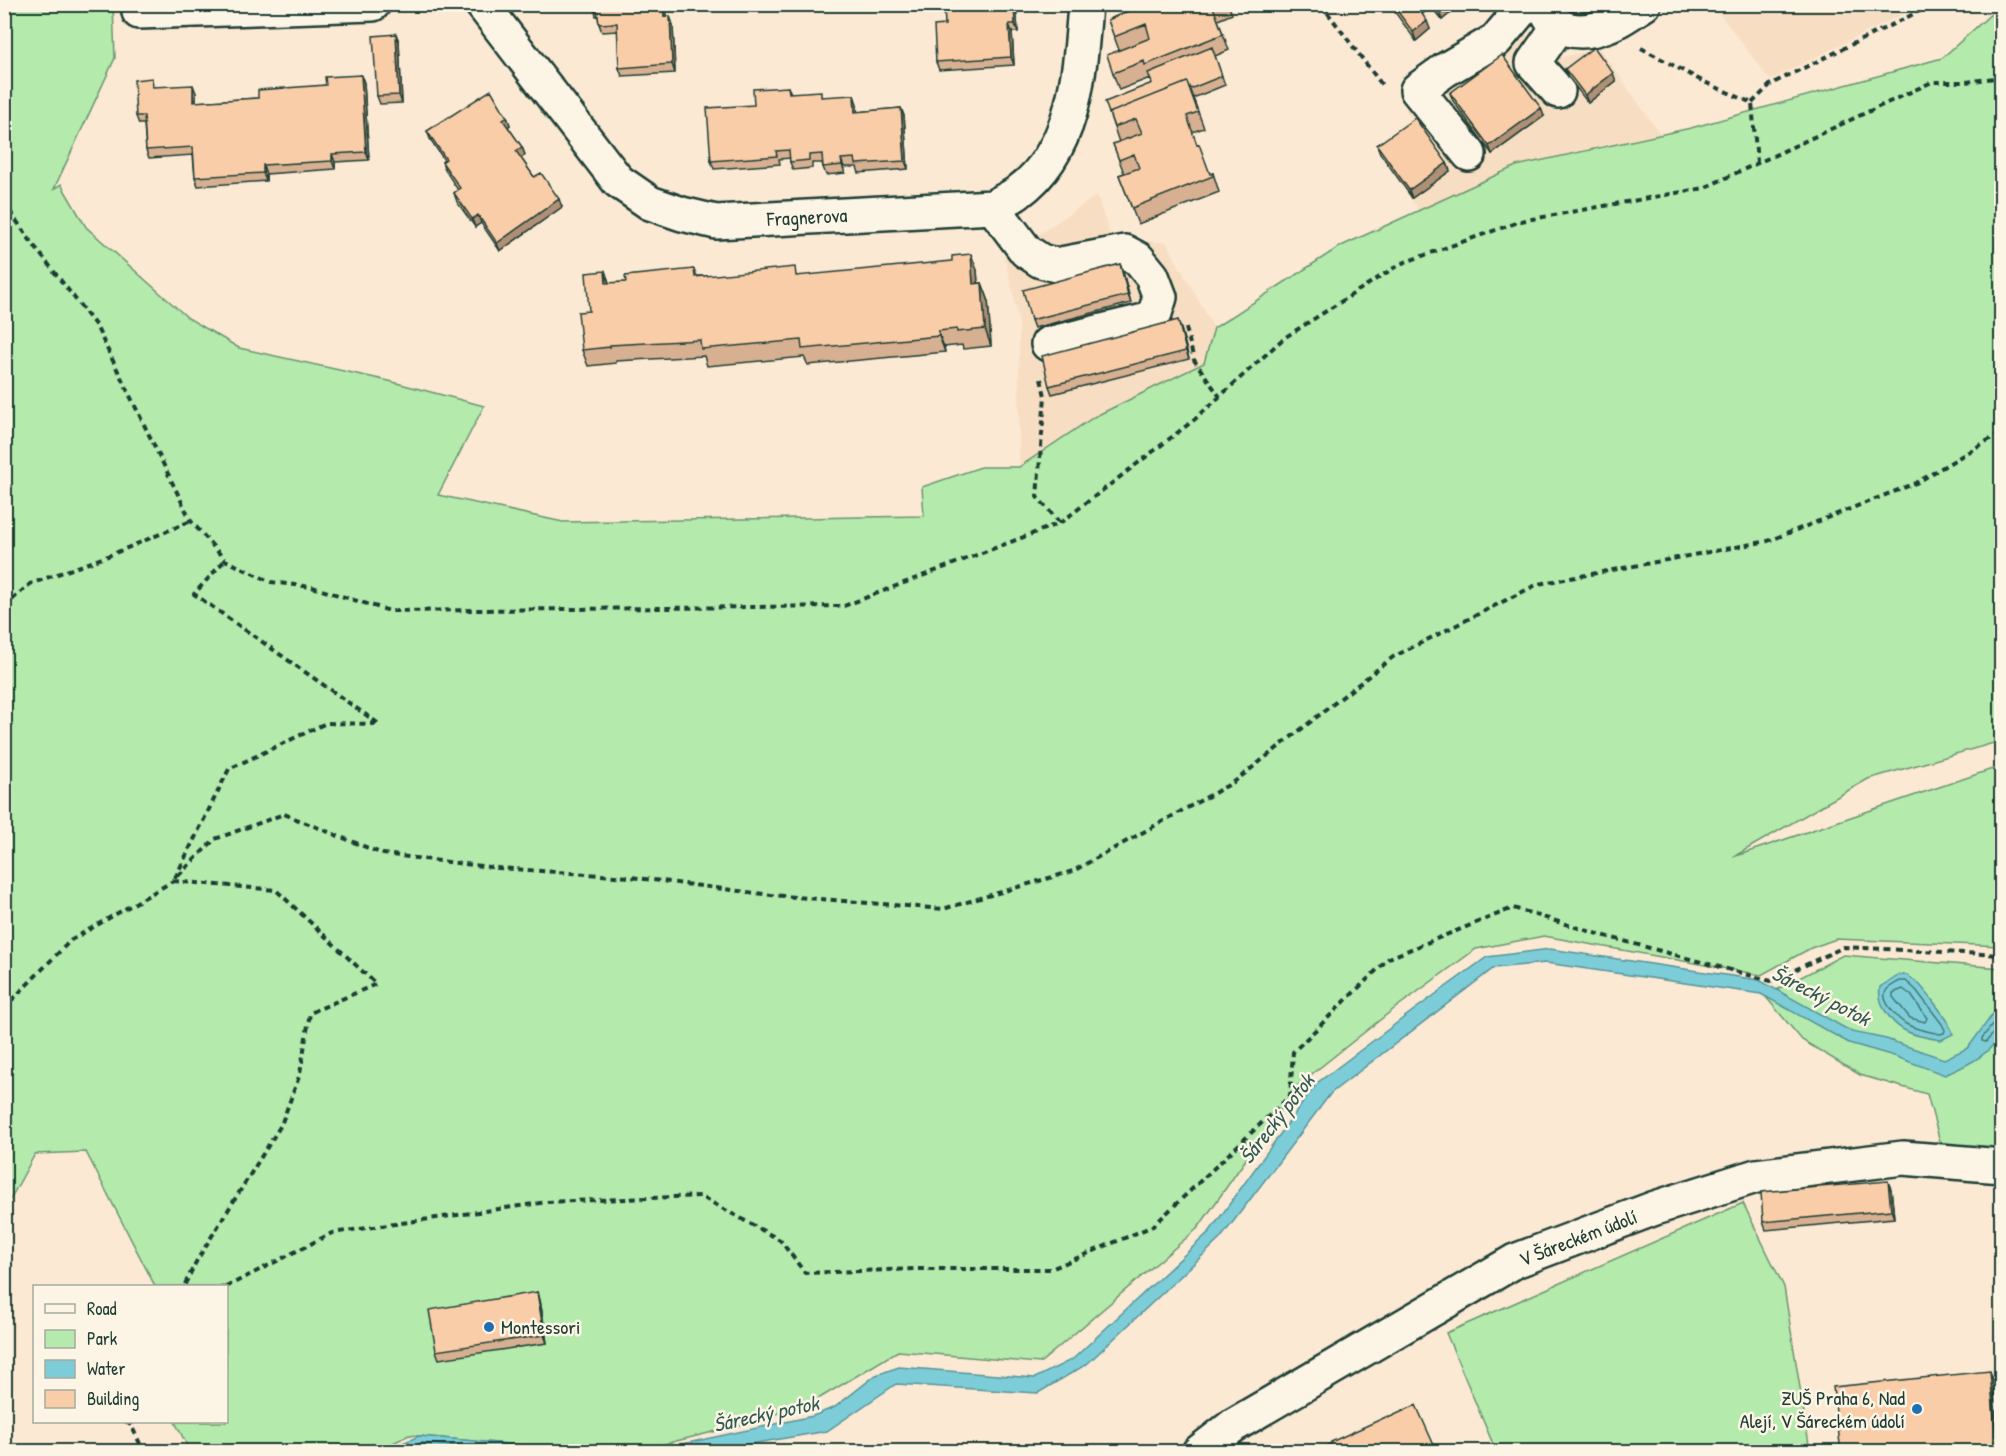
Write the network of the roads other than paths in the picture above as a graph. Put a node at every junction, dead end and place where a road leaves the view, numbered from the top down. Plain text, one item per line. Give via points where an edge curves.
1 (373, 4) edge
2 (482, 4) edge
3 (1085, 4) edge
4 (1526, 4) edge
5 (1644, 4) edge
6 (139, 12) dead end
7 (1552, 16) edge
8 (1558, 91) dead end
9 (1469, 154) dead end
10 (993, 207) junction
11 (1048, 344) road end
12 (2001, 1167) edge
13 (1199, 1452) edge

1 - 6 street
2 - 10 street, Fragnerova via 618,181 650,203 716,222
3 - 10 street, Fragnerova via 1074,98 1062,137 1044,166 1019,192
4 - 9 street via 1496,40 1417,90
5 - 7 street via 1603,27 1580,32
7 - 8 street via 1533,63
10 - 11 street via 1026,251 1041,261 1056,265 1125,252 1138,259 1152,276 1160,297 1155,313 1144,321
12 - 13 street, V Šáreckém údolí via 1903,1158 1880,1160 1756,1176 1656,1208 1515,1261 1234,1425

